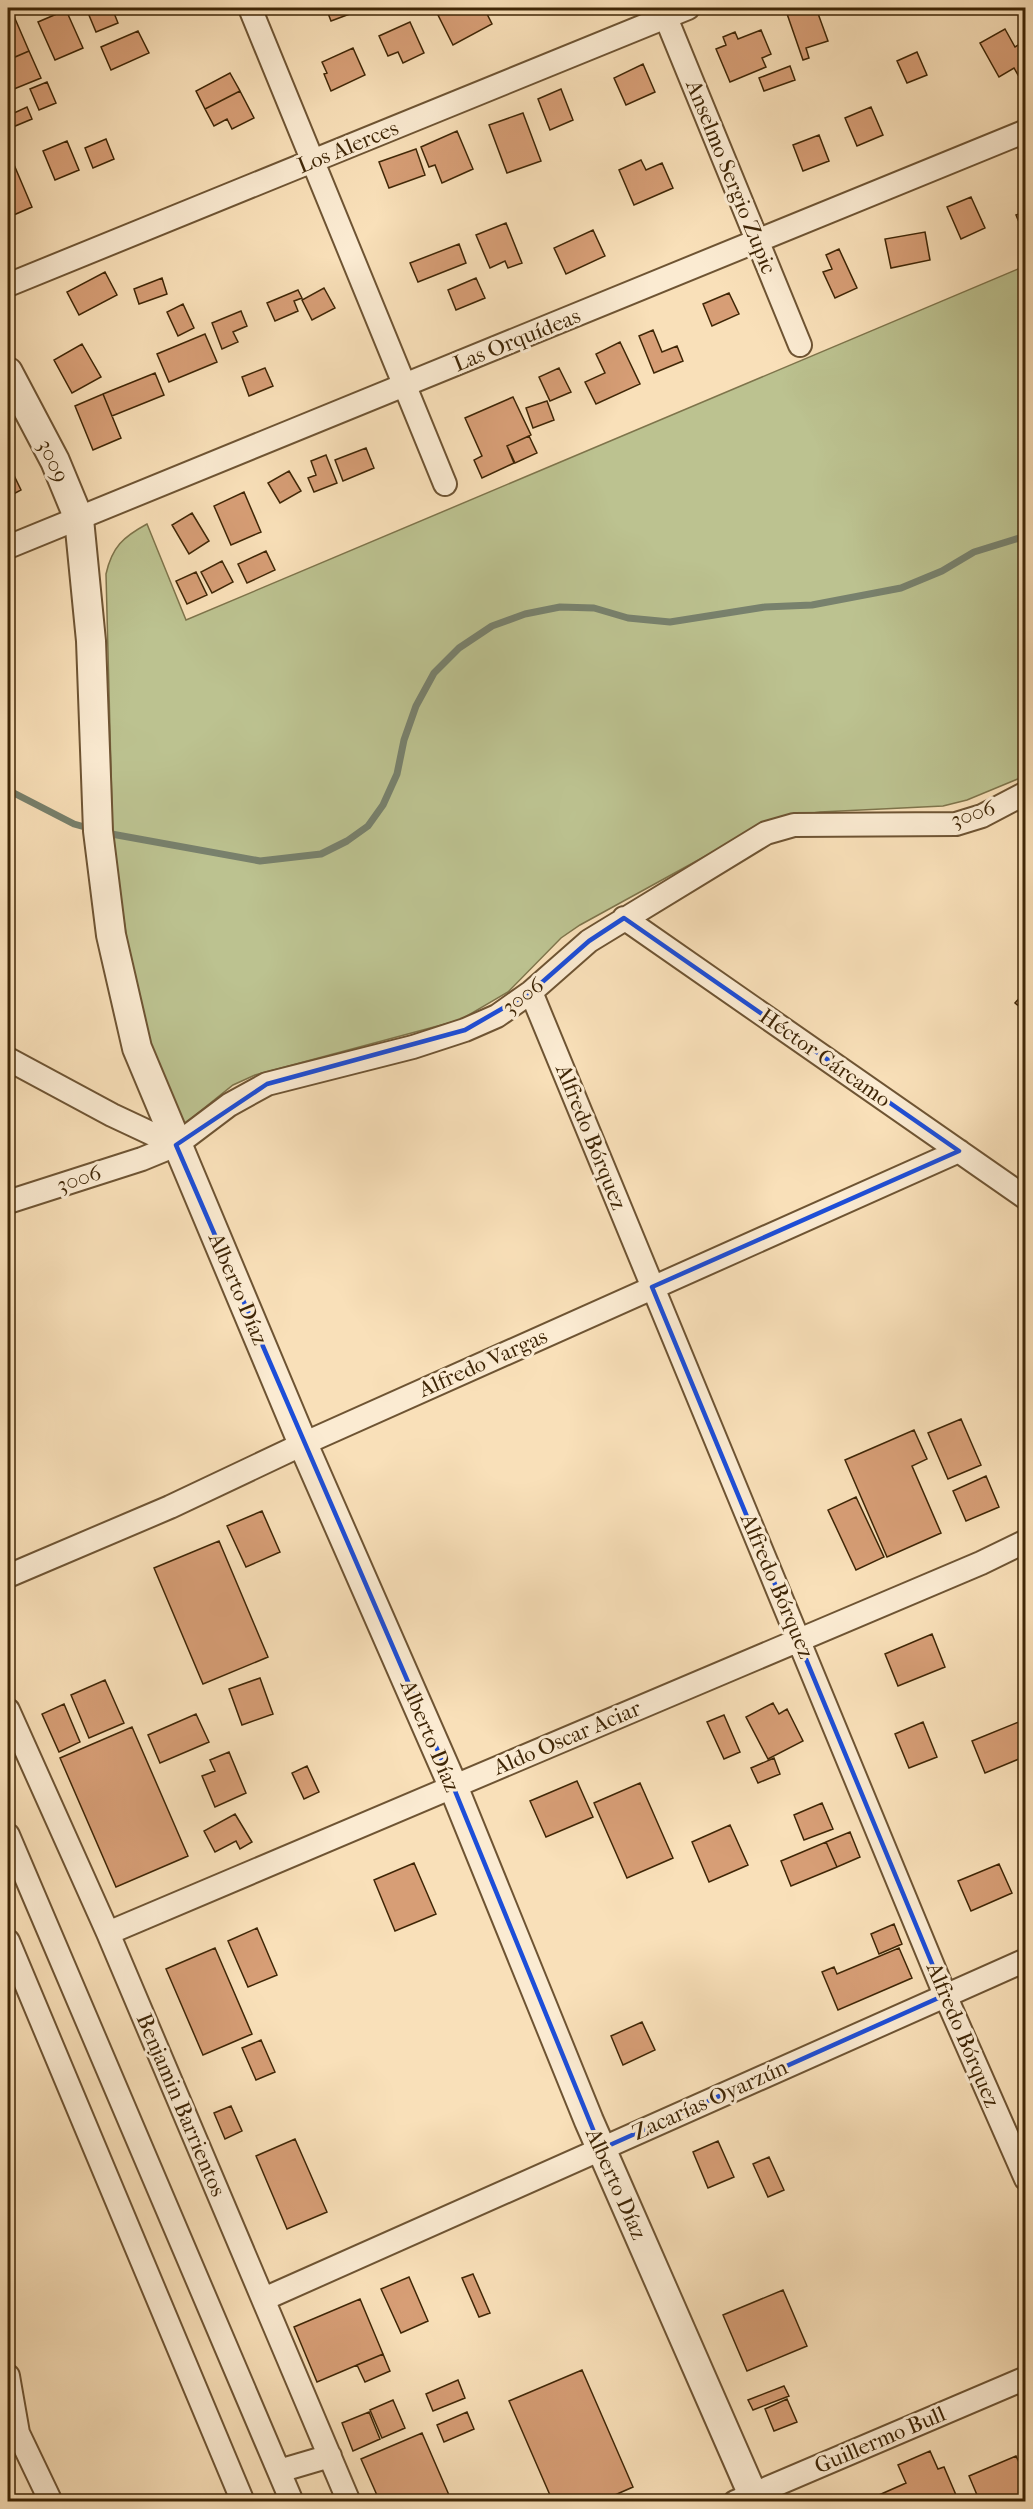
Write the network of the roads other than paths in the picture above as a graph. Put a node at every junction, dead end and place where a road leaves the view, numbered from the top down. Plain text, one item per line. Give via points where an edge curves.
1 (250, 8) edge
2 (688, 8) edge
3 (664, 12) edge
4 (1026, 131) edge
5 (315, 160) junction
6 (758, 242) junction
7 (8, 285) edge
8 (800, 345) dead end
9 (8, 372) edge
10 (407, 385) junction
11 (445, 484) dead end
12 (79, 519) junction
13 (8, 547) edge
14 (1026, 793) edge
15 (624, 918) junction
16 (531, 992) junction
17 (8, 1059) edge
18 (176, 1145) junction
19 (959, 1151) junction
20 (1026, 1198) edge
21 (8, 1203) edge
22 (652, 1287) junction
23 (303, 1444) junction
24 (1026, 1541) edge
25 (8, 1576) edge
26 (799, 1640) junction
27 (8, 1710) edge
28 (453, 1786) junction
29 (8, 1835) edge
30 (108, 1933) junction
31 (8, 1941) edge
32 (1026, 1960) edge
33 (945, 1995) junction
34 (601, 2149) junction
35 (1026, 2179) edge
36 (264, 2299) junction
37 (8, 2376) edge
38 (1026, 2378) edge
39 (13, 2435) edge
40 (330, 2456) junction
41 (279, 2471) junction
42 (748, 2499) edge
43 (51, 2502) edge
44 (243, 2502) edge
45 (292, 2502) edge
46 (349, 2502) edge

1 - 5 street
2 - 3 street, Los Alerces
3 - 5 street, Los Alerces
3 - 6 street, Anselmo Sergio Zupic
4 - 6 street, Las Orquídeas
5 - 7 street, Los Alerces
5 - 10 street
6 - 8 street, Anselmo Sergio Zupic
6 - 10 street, Las Orquídeas
9 - 12 street, 3009 via 55,461
10 - 11 street
10 - 12 street, Las Orquídeas
12 - 13 street, Las Orquídeas
12 - 18 street, 3009 via 91,641 98,831 111,935 137,1048
14 - 15 street, 3006 via 982,816 956,824 794,825 766,833
15 - 16 street, 3006 via 589,941
15 - 19 street, Héctor Cárcamo
16 - 18 street, 3006 via 497,1016 465,1030 267,1084 229,1105
16 - 22 street, Alfredo Bórquez
17 - 18 street
18 - 21 street, 3006
18 - 23 street, Alberto Díaz
19 - 20 street, Héctor Cárcamo
19 - 22 street, Alfredo Vargas
22 - 23 street, Alfredo Vargas
22 - 26 street, Alfredo Bórquez
23 - 25 street, Alfredo Vargas via 170,1507
23 - 28 street, Alberto Díaz
24 - 26 street, Aldo Oscar Aciar
26 - 28 street, Aldo Oscar Aciar
26 - 33 street, Alfredo Bórquez
27 - 30 street, Benjamin Barrientos
28 - 30 street, Aldo Oscar Aciar
28 - 34 street, Alberto Díaz
29 - 41 street
30 - 36 street, Benjamin Barrientos
31 - 44 street
32 - 33 street, Zacarías Oyarzún
33 - 34 street, Zacarías Oyarzún
33 - 35 street, Alfredo Bórquez
34 - 36 street, Zacarías Oyarzún
34 - 42 street, Alberto Díaz
36 - 40 street, Benjamin Barrientos
37 - 39 street
38 - 42 street, Guillermo Bull
39 - 43 street
40 - 41 street
40 - 46 street, Benjamin Barrientos
41 - 45 street

